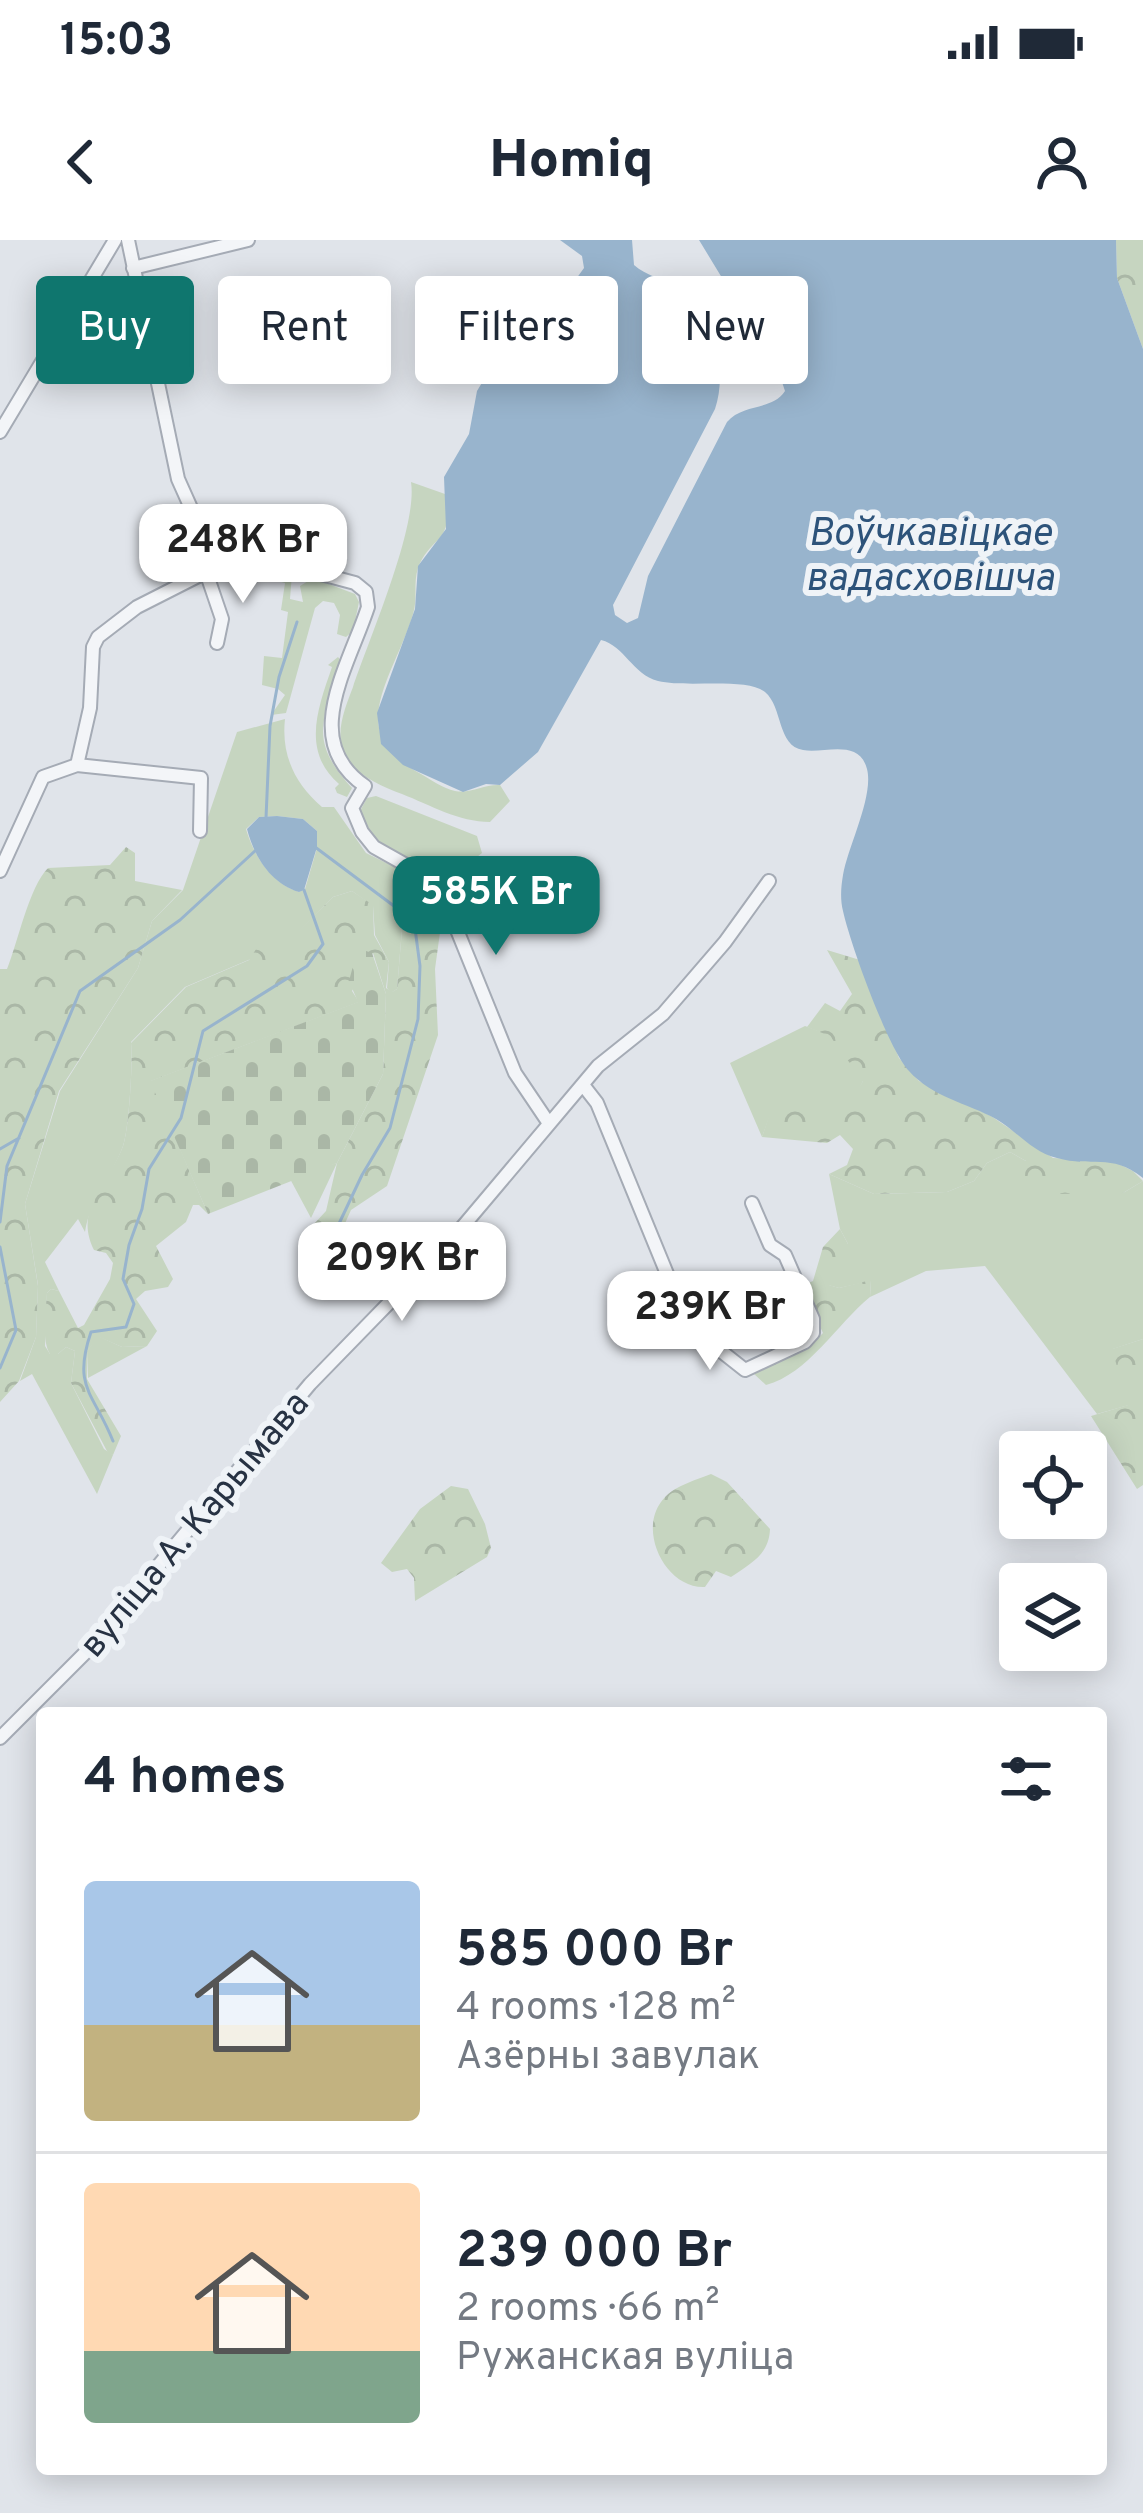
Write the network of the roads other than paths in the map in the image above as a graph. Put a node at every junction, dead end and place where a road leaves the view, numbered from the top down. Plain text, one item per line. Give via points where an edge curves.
1 (115, 240) edge
2 (128, 240) edge
3 (248, 240) edge
4 (133, 268) junction
5 (0, 432) edge
6 (219, 547) junction
7 (206, 572) junction
8 (217, 644) dead end
9 (76, 765) junction
10 (200, 831) dead end
11 (0, 871) edge
12 (769, 881) dead end
13 (583, 1084) junction
14 (548, 1122) junction
15 (752, 1203) dead end
16 (0, 1738) edge

1 - 5 street
2 - 4 street
3 - 4 street
4 - 6 street via 178,479 188,508
6 - 7 street
6 - 14 street via 366,592 329,731 339,763 365,786 354,816 380,852 438,884 515,1073
7 - 8 street via 222,619
7 - 9 street via 98,637
9 - 10 street via 201,778
9 - 11 street via 43,777
12 - 13 street, вуліца А. Карымава via 663,1014
13 - 14 street, вуліца А. Карымава
13 - 15 street via 688,1325 745,1370 813,1333 785,1255 770,1245
14 - 16 street, вуліца А. Карымава via 459,1231 310,1384 87,1651

